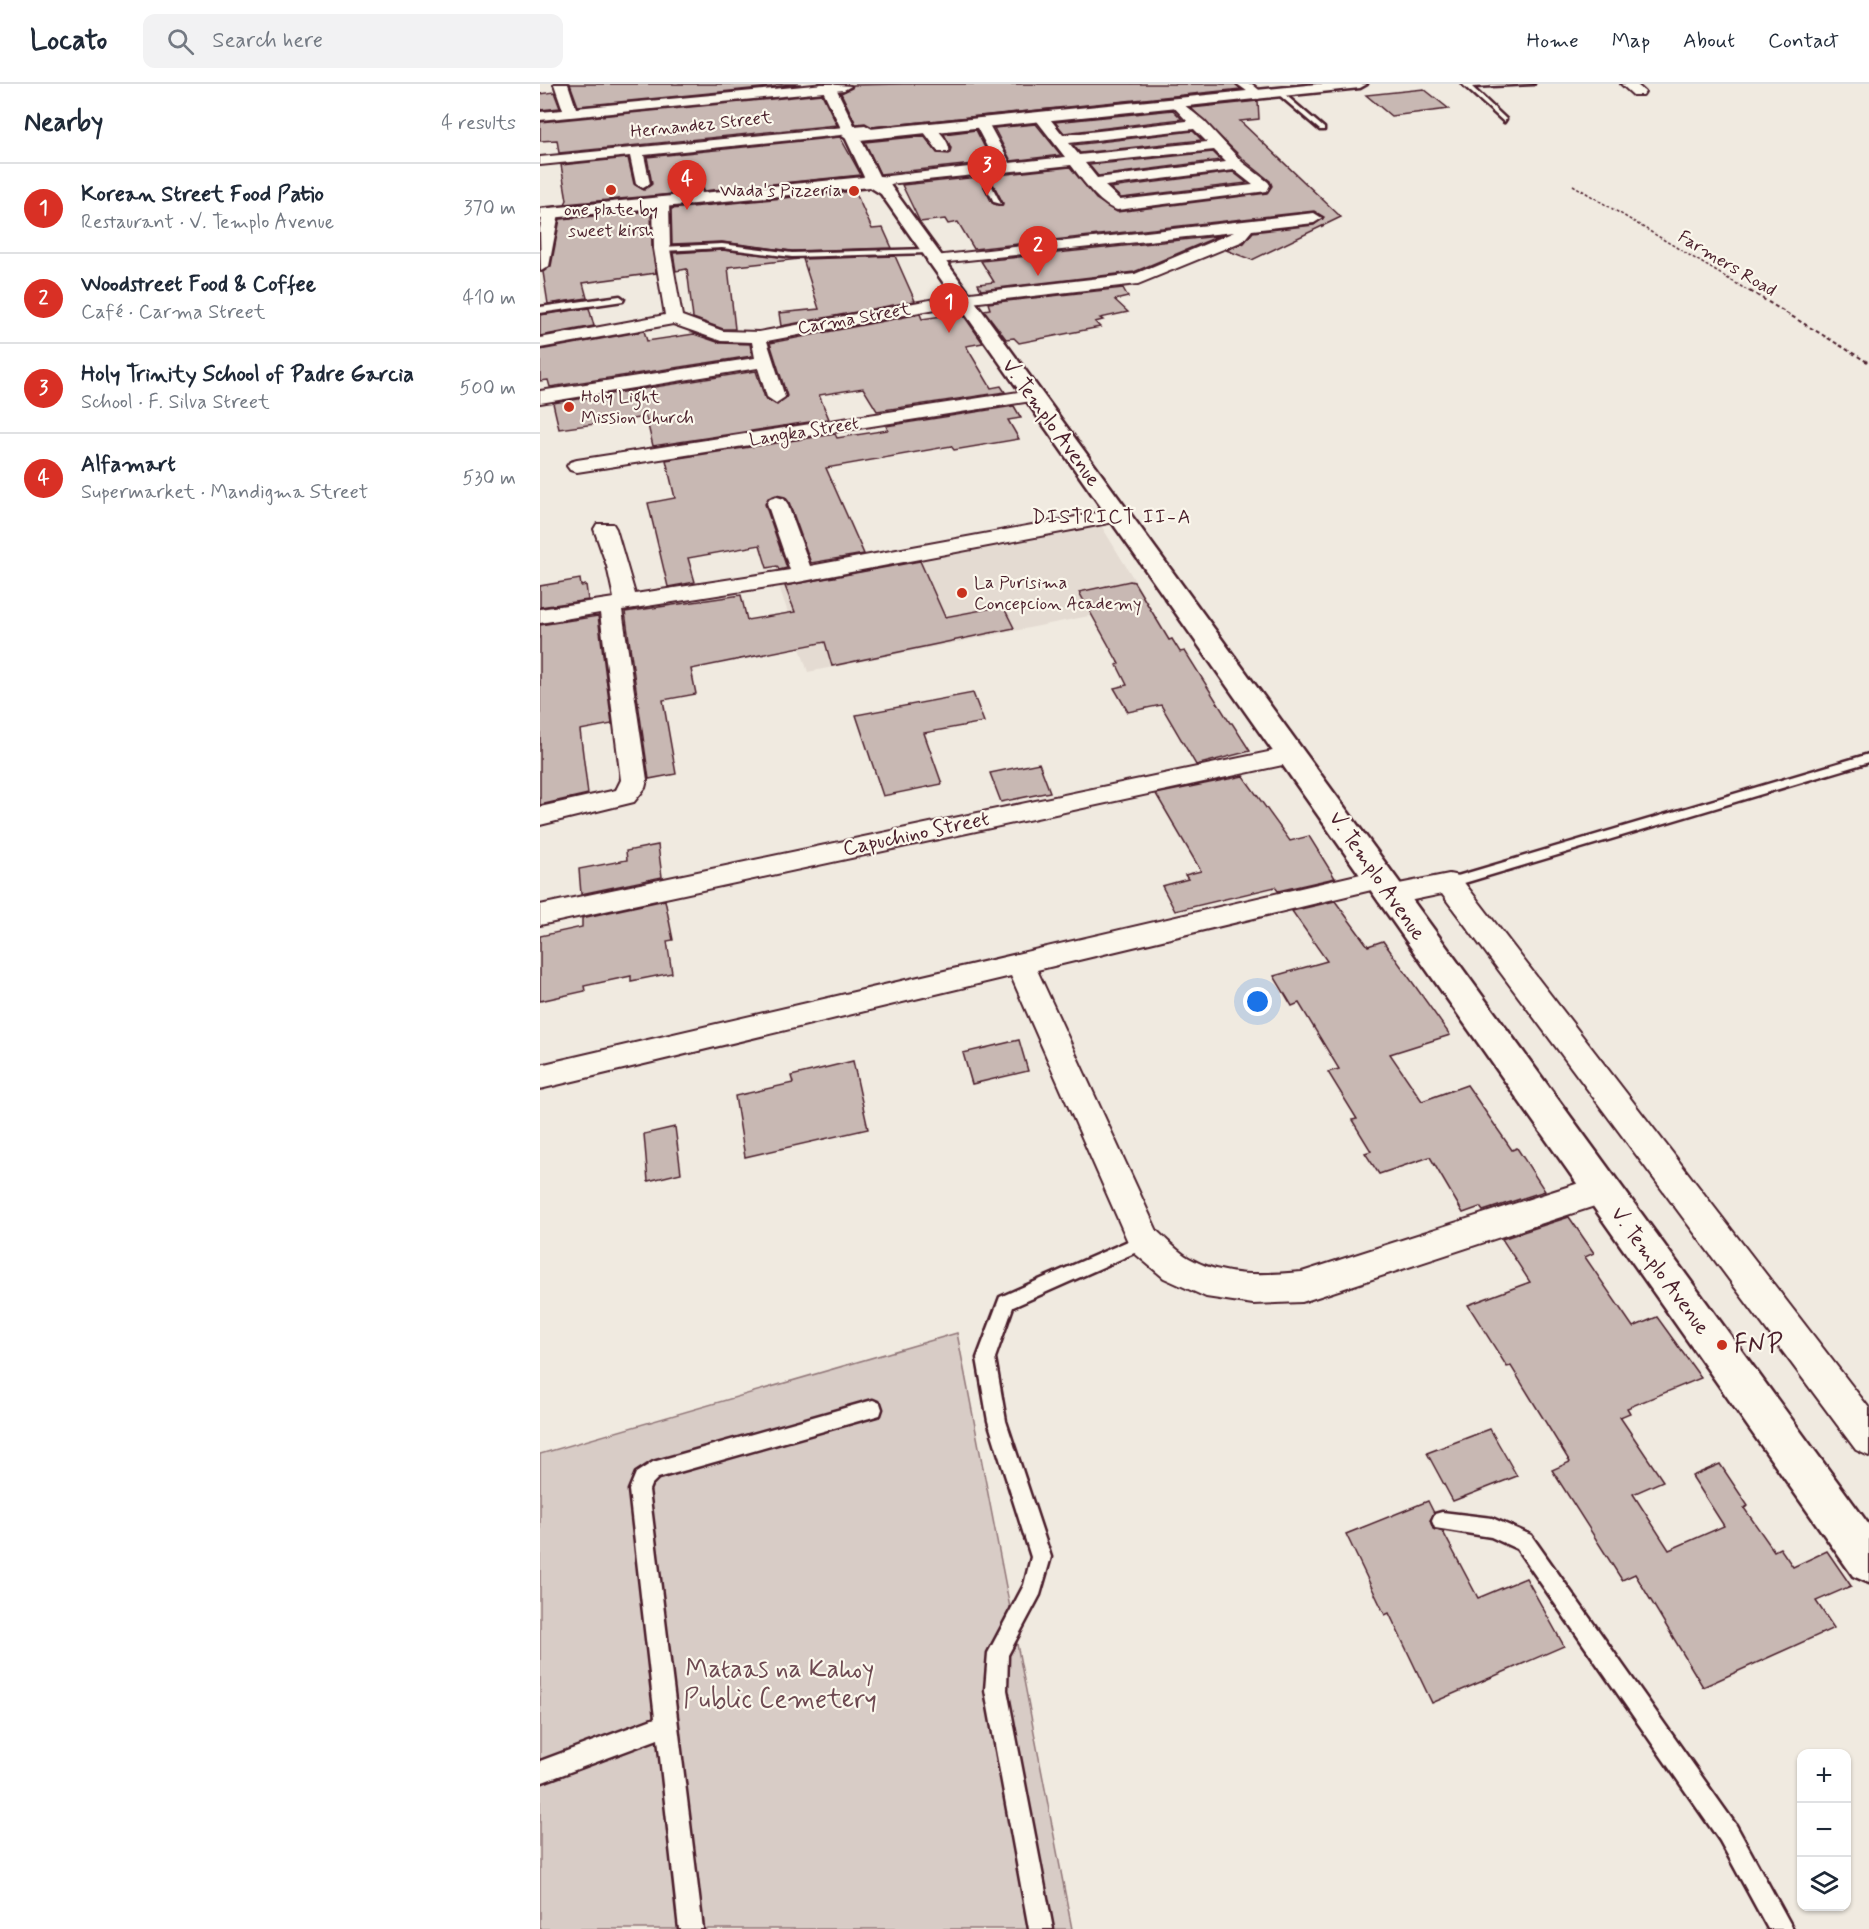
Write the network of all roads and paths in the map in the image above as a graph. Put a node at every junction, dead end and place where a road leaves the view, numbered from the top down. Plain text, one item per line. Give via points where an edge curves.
1 (561, 84) edge
2 (679, 84) edge
3 (1245, 84) edge
4 (1360, 84) edge
5 (1531, 84) edge
6 (835, 85) edge
7 (1465, 85) edge
8 (617, 92) dead end
9 (1280, 93) junction
10 (1258, 95) junction
11 (686, 101) junction
12 (1178, 104) junction
13 (624, 108) junction
14 (571, 113) junction
15 (540, 116) edge
16 (1041, 117) junction
17 (1504, 120) dead end
18 (982, 124) junction
19 (1199, 124) junction
20 (929, 129) junction
21 (1322, 129) dead end
22 (866, 132) junction
23 (849, 134) junction
24 (1058, 140) junction
25 (1218, 145) junction
26 (944, 149) dead end
27 (636, 151) junction
28 (1073, 160) junction
29 (540, 161) edge
30 (1237, 165) junction
31 (1004, 166) junction
32 (979, 169) junction
33 (690, 172) dead end
34 (1093, 183) junction
35 (643, 184) dead end
36 (883, 184) junction
37 (1573, 185) dead end
38 (695, 198) junction
39 (661, 202) junction
40 (998, 202) dead end
41 (546, 213) edge
42 (1314, 218) dead end
43 (1248, 225) junction
44 (662, 249) junction
45 (931, 256) junction
46 (541, 266) edge
47 (620, 298) dead end
48 (962, 299) junction
49 (540, 310) edge
50 (674, 319) junction
51 (759, 337) junction
52 (540, 343) edge
53 (765, 362) junction
54 (1869, 363) edge
55 (1031, 396) junction
56 (540, 397) edge
57 (776, 398) dead end
58 (577, 466) dead end
59 (777, 503) dead end
60 (1119, 515) junction
61 (605, 529) dead end
62 (802, 574) junction
63 (618, 603) junction
64 (540, 616) edge
65 (1292, 755) junction
66 (1869, 758) edge
67 (540, 816) edge
68 (1449, 883) junction
69 (1384, 887) junction
70 (540, 915) edge
71 (1020, 964) junction
72 (540, 1077) edge
73 (1601, 1190) junction
74 (1144, 1241) junction
75 (873, 1409) dead end
76 (1869, 1438) edge
77 (1442, 1521) dead end
78 (1869, 1561) edge
79 (665, 1725) junction
80 (540, 1772) edge
81 (692, 1929) edge
82 (1041, 1929) edge
83 (1781, 1929) edge

1 - 14 street
2 - 11 street
3 - 10 street
4 - 9 main road
5 - 7 lane
6 - 11 street
6 - 22 main road, V. Templo Avenue
6 - 23 main road, V. Templo Avenue
7 - 17 lane
8 - 13 street
9 - 10 main road
9 - 21 lane
10 - 12 main road
11 - 13 street
12 - 16 main road
12 - 19 street
13 - 14 street
14 - 15 street
16 - 18 main road via 1005,117
16 - 24 street
18 - 20 main road
18 - 31 street
19 - 24 street
19 - 25 street
20 - 22 main road
20 - 26 street
22 - 23 main road
22 - 36 main road, V. Templo Avenue
23 - 27 street, Hernandez Street
23 - 36 main road, V. Templo Avenue
24 - 28 street
25 - 28 street
25 - 30 street
27 - 29 street, Hernandez Street
27 - 35 street
28 - 31 street
28 - 34 street
30 - 34 street
30 - 34 street via 1263,188 1123,206 1112,203
31 - 32 street
32 - 36 street
32 - 40 lane
33 - 38 street
36 - 38 main road
36 - 45 main road, V. Templo Avenue
37 - 54 path, Farmers Road
38 - 39 main road
39 - 41 main road
39 - 44 street
41 - 46 street
42 - 43 street
43 - 45 street
43 - 48 street, Carma Street via 1237,238 1138,279
44 - 45 lane via 722,246 792,255
44 - 50 street
45 - 48 main road, V. Templo Avenue
47 - 49 lane
48 - 51 street, Carma Street
48 - 55 main road, V. Templo Avenue
50 - 51 street, Carma Street via 721,336
50 - 52 street
51 - 53 street
53 - 56 street
53 - 57 street
55 - 58 street, Langka Street
55 - 60 main road, V. Templo Avenue
59 - 62 street
60 - 62 street
60 - 65 main road, V. Templo Avenue
61 - 63 street via 618,566
62 - 63 street
63 - 64 street
63 - 67 street via 632,788 625,796
65 - 69 main road, V. Templo Avenue
65 - 70 street, Capuchino Street
66 - 68 lane
68 - 69 street
68 - 76 street
69 - 71 street
69 - 73 main road, V. Templo Avenue
71 - 72 street
71 - 74 street
73 - 74 street via 1302,1287 1253,1291 1206,1282 1175,1268
73 - 78 main road, V. Templo Avenue
74 - 82 lane via 1006,1302 986,1358 997,1421 1041,1557 1033,1588 998,1653 996,1690
75 - 79 lane via 653,1472 643,1479 639,1490
77 - 83 lane via 1492,1528 1524,1542 1728,1833
79 - 80 lane
79 - 81 lane

